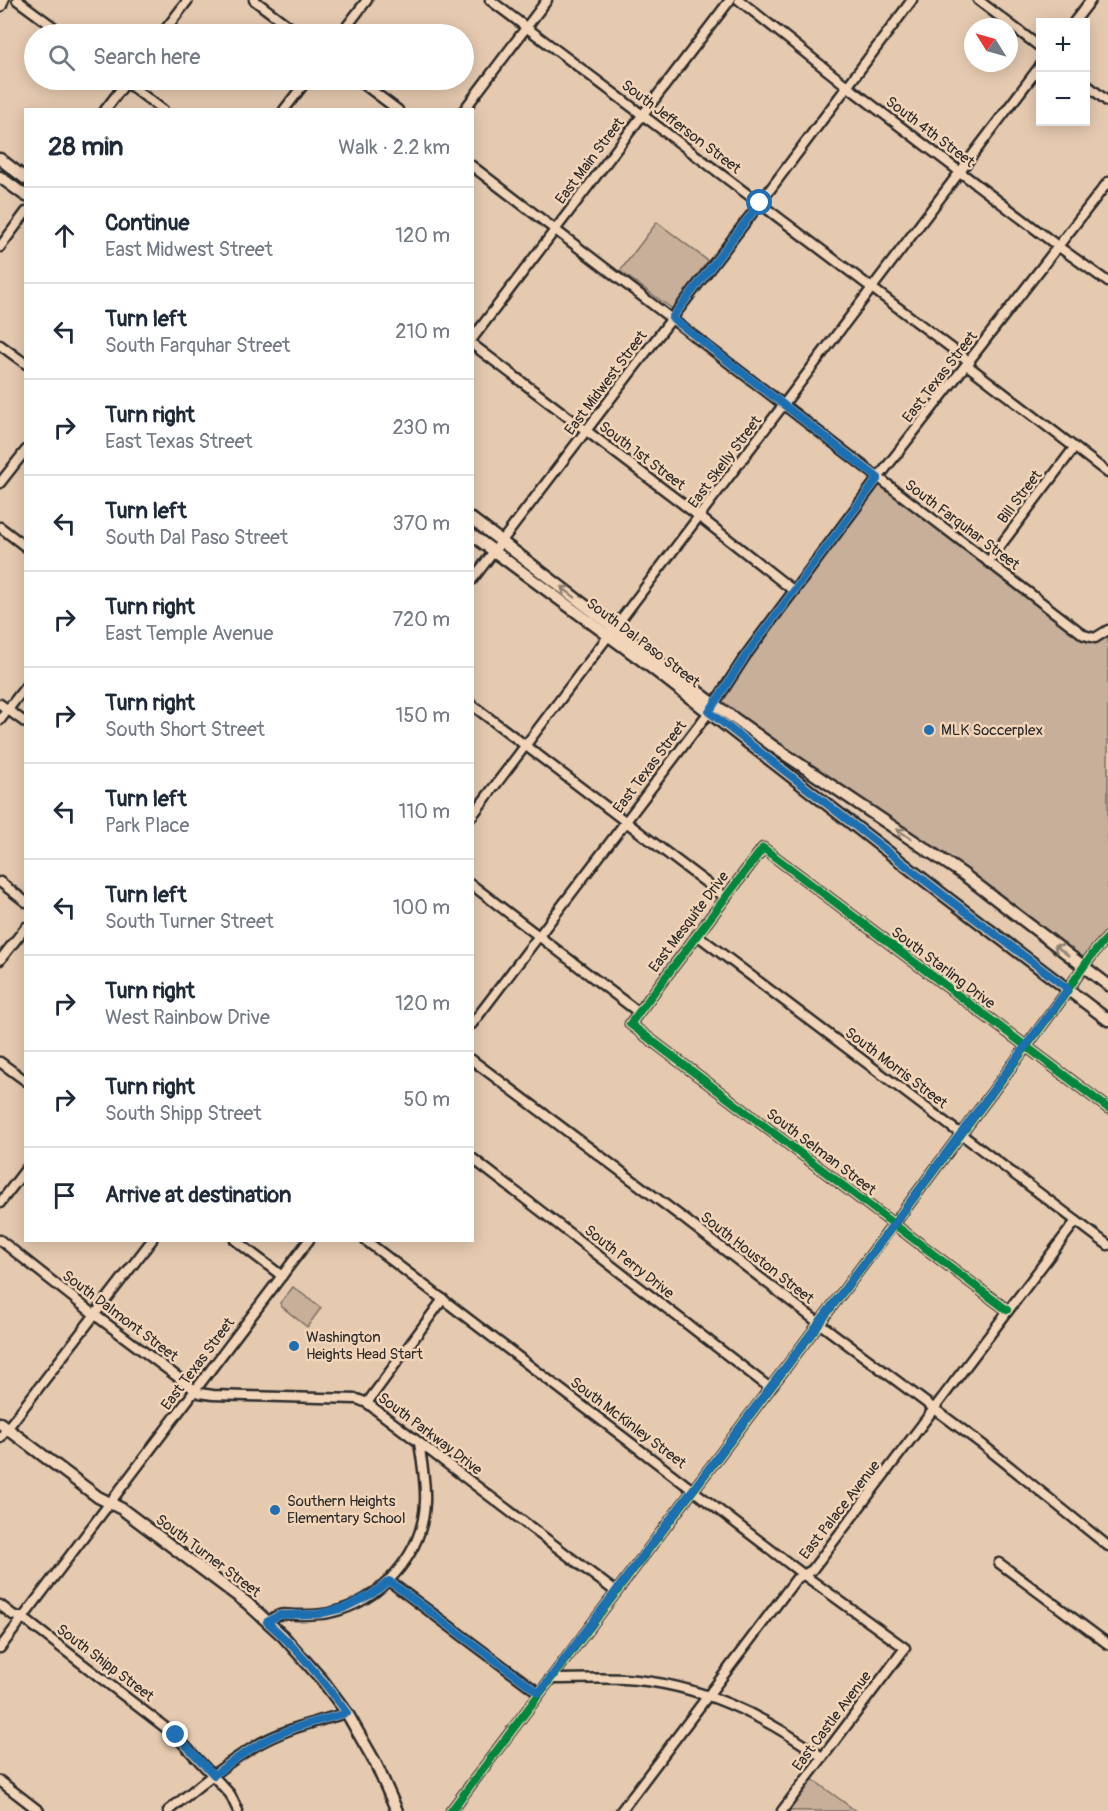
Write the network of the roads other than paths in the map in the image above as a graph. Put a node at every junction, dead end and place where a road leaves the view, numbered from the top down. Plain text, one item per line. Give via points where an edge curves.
1 (17, 0) edge
2 (188, 0) edge
3 (254, 0) edge
4 (368, 0) edge
5 (490, 0) edge
6 (547, 0) edge
7 (730, 0) edge
8 (739, 0) edge
9 (912, 0) edge
10 (978, 0) edge
11 (1091, 0) edge
12 (1077, 18) edge
13 (49, 24) edge
14 (170, 24) edge
15 (286, 24) edge
16 (349, 24) edge
17 (526, 27) junction
18 (1036, 43) edge
19 (1036, 72) edge
20 (847, 86) junction
21 (1090, 87) edge
22 (119, 90) edge
23 (138, 90) edge
24 (299, 90) edge
25 (371, 90) edge
26 (1108, 102) edge
27 (106, 108) edge
28 (161, 108) edge
29 (286, 108) edge
30 (395, 108) edge
31 (465, 108) edge
32 (642, 115) junction
33 (0, 159) edge
34 (474, 168) edge
35 (961, 172) junction
36 (0, 177) edge
37 (24, 177) edge
38 (1108, 182) edge
39 (24, 195) edge
40 (760, 203) junction
41 (24, 215) edge
42 (555, 230) junction
43 (0, 247) edge
44 (1059, 247) junction
45 (1108, 282) edge
46 (873, 289) junction
47 (672, 318) junction
48 (474, 336) edge
49 (0, 345) edge
50 (474, 346) edge
51 (24, 363) edge
52 (969, 363) junction
53 (786, 405) junction
54 (586, 431) junction
55 (1074, 448) junction
56 (24, 453) edge
57 (1108, 473) edge
58 (878, 478) junction
59 (0, 483) edge
60 (700, 517) junction
61 (474, 520) edge
62 (0, 527) edge
63 (474, 536) edge
64 (501, 540) junction
65 (24, 545) edge
66 (494, 550) junction
67 (988, 562) junction
68 (474, 577) edge
69 (794, 591) junction
70 (1108, 630) edge
71 (612, 632) junction
72 (24, 688) edge
73 (4, 707) edge
74 (474, 707) edge
75 (711, 708) junction
76 (0, 720) edge
77 (24, 722) edge
78 (525, 745) junction
79 (474, 813) edge
80 (626, 821) junction
81 (763, 848) joint
82 (0, 882) edge
83 (474, 887) edge
84 (725, 897) junction
85 (24, 900) edge
86 (24, 930) edge
87 (696, 935) junction
88 (538, 936) junction
89 (1108, 937) edge
90 (0, 960) edge
91 (1083, 966) junction
92 (1108, 985) edge
93 (1068, 989) junction
94 (638, 1012) junction
95 (1108, 1020) edge
96 (474, 1021) edge
97 (1025, 1047) junction
98 (474, 1061) edge
99 (0, 1062) edge
100 (24, 1080) edge
101 (1108, 1108) edge
102 (961, 1134) junction
103 (474, 1160) edge
104 (24, 1173) edge
105 (0, 1203) edge
106 (1076, 1221) junction
107 (894, 1224) junction
108 (0, 1240) edge
109 (150, 1242) edge
110 (238, 1242) edge
111 (308, 1242) edge
112 (368, 1242) edge
113 (1108, 1245) edge
114 (282, 1276) junction
115 (442, 1299) junction
116 (1007, 1310) junction
117 (95, 1315) junction
118 (819, 1323) junction
119 (770, 1388) junction
120 (195, 1390) junction
121 (368, 1403) junction
122 (935, 1408) junction
123 (4, 1426) edge
124 (0, 1438) edge
125 (419, 1443) junction
126 (694, 1489) junction
127 (109, 1503) junction
128 (1108, 1546) edge
129 (999, 1563) dead end
130 (804, 1575) junction
131 (389, 1581) junction
132 (616, 1592) junction
133 (0, 1605) edge
134 (23, 1618) junction
135 (267, 1622) junction
136 (1108, 1644) edge
137 (0, 1648) edge
138 (904, 1648) joint
139 (550, 1679) junction
140 (539, 1693) junction
141 (708, 1696) junction
142 (347, 1713) junction
143 (822, 1757) junction
144 (214, 1775) junction
145 (0, 1781) edge
146 (39, 1811) edge
147 (168, 1811) edge
148 (238, 1811) edge
149 (397, 1811) edge
150 (451, 1811) edge
151 (621, 1811) edge
152 (782, 1811) edge

1 - 13 street
2 - 14 street
3 - 15 street
4 - 16 street
5 - 17 street, South Jefferson Street
6 - 17 street
7 - 32 street, East Main Street
8 - 20 street, South 4th Street
9 - 20 street, East Midwest Street
10 - 18 street
11 - 12 street
17 - 31 street
17 - 32 street, South Jefferson Street
19 - 35 street, East Skelly Street
20 - 35 street, South 4th Street
20 - 40 street, East Midwest Street
21 - 26 street
22 - 27 street
23 - 28 street
24 - 29 street
25 - 30 street
32 - 40 street, South Jefferson Street
32 - 42 street, East Main Street
33 - 37 main road
34 - 42 street, South Farquhar Street
35 - 44 street, South 4th Street
35 - 46 street, East Skelly Street
36 - 39 main road
38 - 44 street, East Texas Street
40 - 46 street, South Jefferson Street
40 - 47 street, East Midwest Street
41 - 43 street
42 - 47 street, South Farquhar Street
42 - 48 street, East Main Street
44 - 45 street, South 4th Street
44 - 52 street, East Texas Street
46 - 52 street, South Jefferson Street
46 - 53 street, East Skelly Street
47 - 53 street, South Farquhar Street
47 - 54 street, East Midwest Street
49 - 51 street
50 - 54 street, South 1st Street
52 - 55 street, South Jefferson Street
52 - 58 street, East Texas Street
53 - 58 street, South Farquhar Street
53 - 60 street, East Skelly Street
54 - 60 street, South 1st Street
54 - 64 street, East Midwest Street
55 - 57 street, South Jefferson Street
55 - 67 street, Bill Street
56 - 59 street
58 - 67 street, South Farquhar Street
58 - 69 street, East Texas Street
60 - 69 street, South 1st Street
60 - 71 street, East Skelly Street
61 - 64 main road, South Dal Paso Street
62 - 65 street
63 - 66 main road, South Dal Paso Street
64 - 66 street, East Midwest Street
71 -> 64 main road, South Dal Paso Street
66 - 68 street, East Midwest Street
66 - 71 main road, South Dal Paso Street
67 - 70 street, South Farquhar Street via 1084,634 1095,638
69 - 75 street, East Texas Street
71 - 75 main road, South Dal Paso Street
71 - 78 street, East Skelly Street
72 - 73 street
73 - 76 street
73 - 77 street
74 - 78 street
75 - 80 street, East Texas Street
91 -> 75 main road, South Dal Paso Street via 963,874
75 - 93 main road, South Dal Paso Street via 937,890
78 - 79 street, East Skelly Street
78 - 80 street
80 - 84 street
80 - 88 street, East Texas Street
81 - 84 street, East Mesquite Drive
81 - 97 street, South Starling Drive
82 - 85 street
83 - 88 street
84 - 87 street, East Mesquite Drive
86 - 90 street
87 - 94 street, East Mesquite Drive
87 - 102 street, South Morris Street
88 - 94 street
88 - 96 street, East Texas Street
89 - 91 street
91 - 92 main road, South Dal Paso Street
91 - 93 street
93 - 95 main road, South Dal Paso Street
93 - 97 street
94 - 107 street, South Selman Street via 630,1024
97 - 101 street, South Starling Drive
97 - 102 street
98 - 118 street, South Houston Street
99 - 100 street
102 - 106 street, South Morris Street
102 - 107 street
103 - 119 street, South Perry Drive
104 - 105 street
106 - 113 street, South Morris Street
106 - 116 street, East Palace Avenue
107 - 116 street, South Selman Street
107 - 118 street
108 - 117 street, South Dalmont Street
109 - 117 street
110 - 114 street
111 - 114 street, East Texas Street
112 - 115 street, South McKinley Street
114 - 120 street, East Texas Street
115 - 121 street
115 - 126 street, South McKinley Street
116 - 122 street, East Palace Avenue
117 - 120 street, South Dalmont Street
117 - 123 street
118 - 119 street
118 - 122 street, South Houston Street
119 - 126 street
120 - 121 street, South Parkway Drive via 203,1394 357,1399
120 - 127 street, East Texas Street
121 - 125 street, South Parkway Drive
122 - 128 street, South Houston Street
122 - 130 street, East Palace Avenue via 812,1570
123 - 124 street
123 - 127 main road, South Turner Street
125 - 131 street via 426,1503 422,1524 410,1552
125 - 132 street, South Parkway Drive
126 - 130 street, South McKinley Street
126 - 132 street
127 - 134 street, East Texas Street
127 - 135 main road, South Turner Street via 237,1595
129 - 136 street
130 - 138 street, South McKinley Street
130 - 141 street, East Palace Avenue via 796,1579
131 - 135 street via 344,1608 318,1614 279,1615
131 - 140 street
132 - 139 street
133 - 134 street, South Shipp Street
134 - 137 street, East Texas Street
134 - 144 street, South Shipp Street via 176,1735
135 - 142 main road, South Turner Street via 304,1658
138 - 143 street, East Castle Avenue
139 - 140 street
139 - 141 street via 626,1679
140 - 150 street
141 - 143 street via 763,1719
141 - 151 street, East Palace Avenue
142 - 144 street via 277,1735
142 - 149 main road, South Turner Street
143 - 152 street, East Castle Avenue
144 - 147 street
144 - 148 street, South Shipp Street via 231,1794
145 - 146 street

